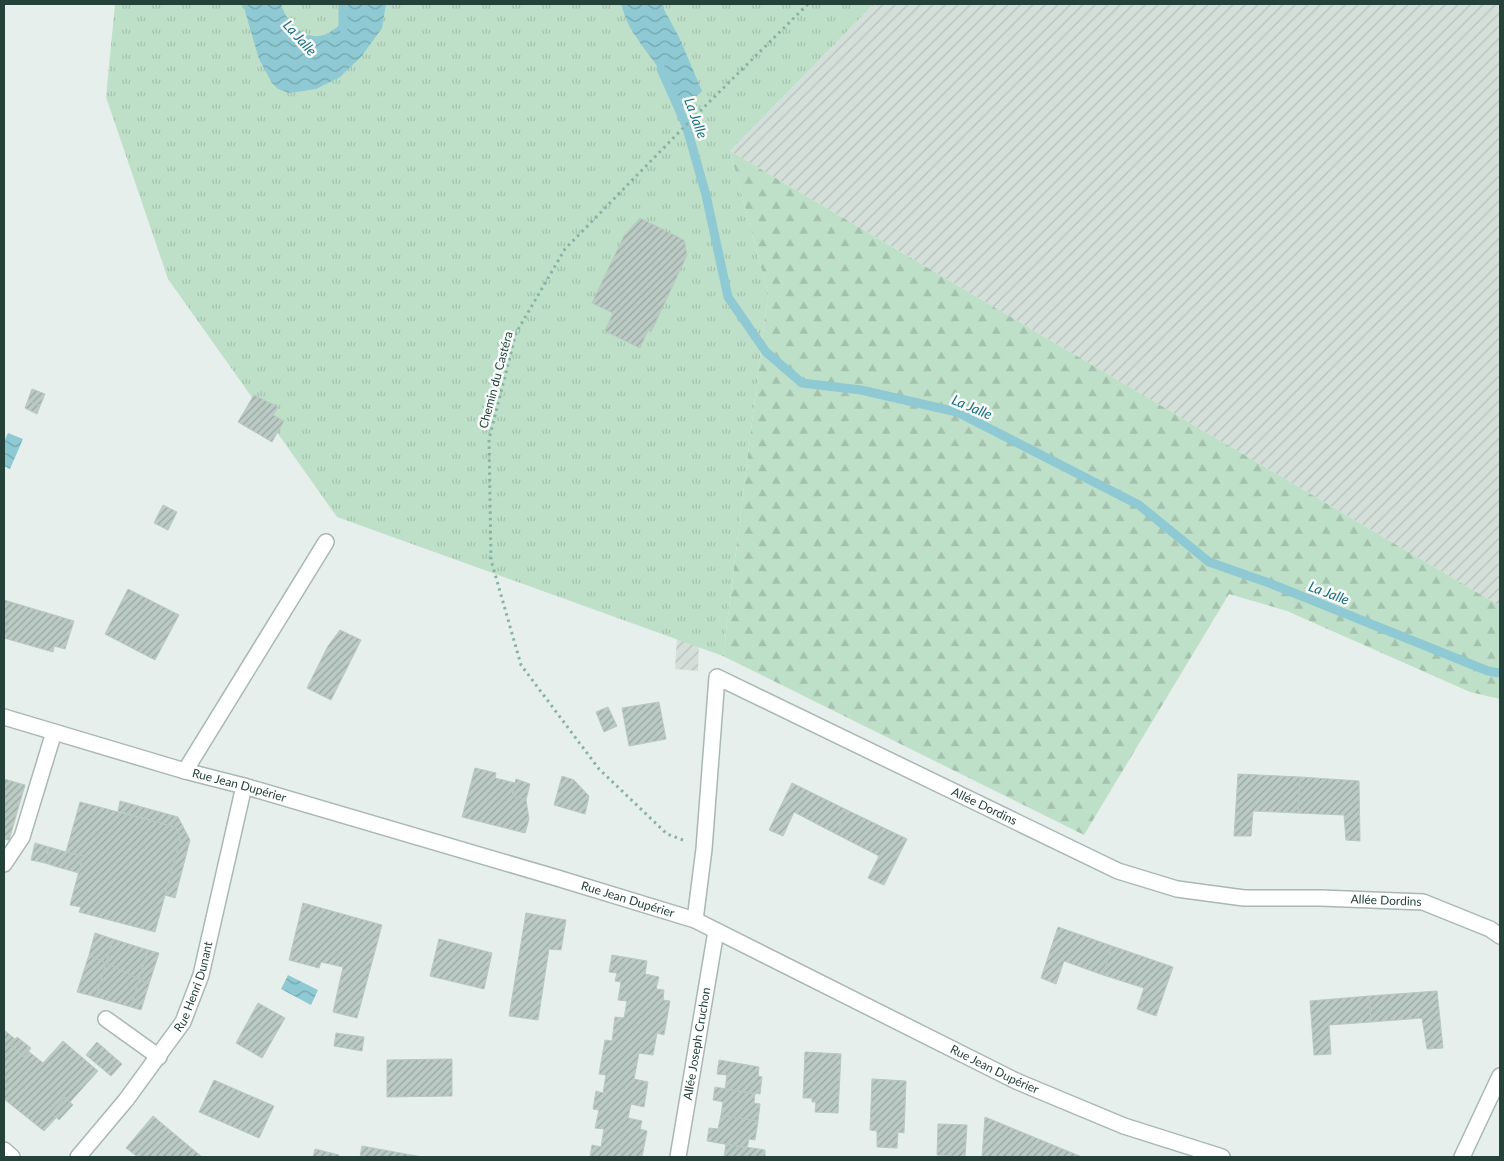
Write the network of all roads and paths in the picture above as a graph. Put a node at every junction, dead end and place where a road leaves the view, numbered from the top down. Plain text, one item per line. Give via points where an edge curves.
1 (808, 4) edge
2 (326, 542) dead end
3 (4, 717) edge
4 (54, 732) junction
5 (185, 772) junction
6 (244, 786) junction
7 (704, 849) junction
8 (4, 864) edge
9 (695, 920) junction
10 (716, 931) junction
11 (1500, 936) edge
12 (106, 1019) dead end
13 (159, 1057) junction
14 (1500, 1076) edge
15 (4, 1150) edge
16 (12, 1157) edge
17 (78, 1157) edge
18 (678, 1157) edge
19 (1222, 1157) edge
20 (1462, 1157) edge

1 - 7 path, Chemin du Castéra via 565,249 516,333 489,439 491,560 521,665 599,769 667,834
2 - 5 street
3 - 4 street, Rue Jean Dupérier
4 - 5 street, Rue Jean Dupérier
4 - 8 street via 22,837
5 - 6 street, Rue Jean Dupérier
6 - 9 street, Rue Jean Dupérier
6 - 13 street, Rue Henri Dunant via 201,975 183,1022
7 - 9 street, Allée Dordins
7 - 11 street, Allée Dordins via 717,678 1118,871 1177,889 1244,898 1423,902
9 - 10 street, Rue Jean Dupérier
10 - 18 street, Allée Joseph Cruchon
10 - 19 street, Rue Jean Dupérier via 1016,1081 1124,1126
12 - 13 street
13 - 17 street, Rue Henri Dunant
14 - 20 street
15 - 16 street

